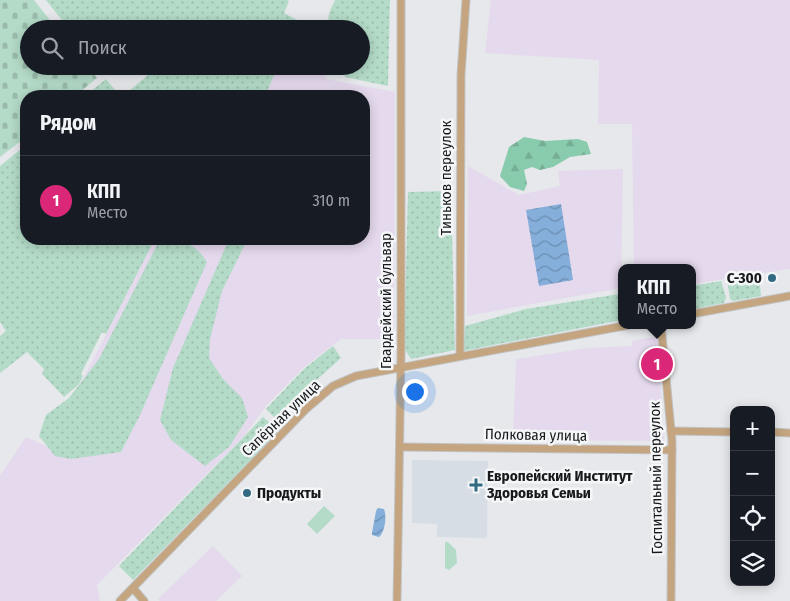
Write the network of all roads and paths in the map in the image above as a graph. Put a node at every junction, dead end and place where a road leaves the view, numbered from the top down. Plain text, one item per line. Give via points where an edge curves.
1 (401, 0) edge
2 (466, 0) edge
3 (790, 296) edge
4 (696, 313) edge
5 (618, 327) edge
6 (661, 329) edge
7 (460, 356) junction
8 (400, 367) junction
9 (671, 431) junction
10 (730, 432) edge
11 (775, 432) edge
12 (790, 433) edge
13 (400, 447) junction
14 (672, 450) junction
15 (133, 588) junction
16 (120, 601) edge
17 (144, 601) edge
18 (397, 601) edge
19 (671, 601) edge

1 - 8 street, Гвардейский бульвар
2 - 7 street, Тиньков переулок via 461,75
3 - 4 street
5 - 7 street, Сапёрная улица
6 - 9 street, Госпитальный переулок
7 - 8 street, Сапёрная улица
8 - 13 street, Гвардейский бульвар
8 - 15 street, Сапёрная улица via 356,376 333,386 306,409
9 - 10 street
9 - 14 street, Госпитальный переулок
11 - 12 street
13 - 14 street, Полковая улица
13 - 18 street, Гвардейский бульвар
14 - 19 street, Госпитальный переулок
15 - 16 street, Сапёрная улица
15 - 17 street

